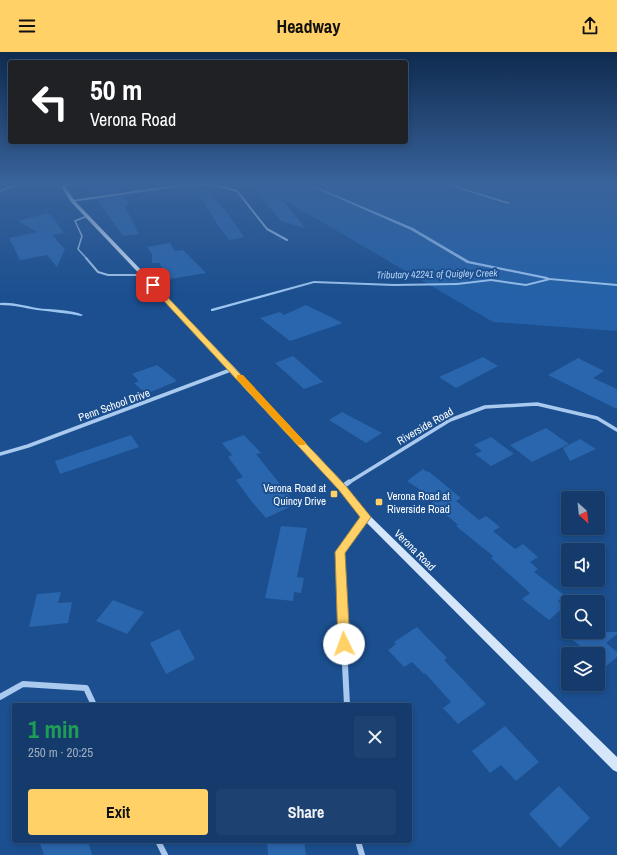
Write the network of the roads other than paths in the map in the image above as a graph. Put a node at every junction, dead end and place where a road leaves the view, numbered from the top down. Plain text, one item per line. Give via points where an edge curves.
1 (77, 220) edge
2 (91, 220) edge
3 (260, 220) edge
4 (287, 240) dead end
5 (143, 275) junction
6 (233, 369) junction
7 (617, 430) edge
8 (0, 454) edge
9 (342, 487) junction
10 (366, 517) junction
11 (0, 697) edge
12 (93, 703) edge
13 (347, 703) edge
14 (617, 766) edge
15 (159, 843) edge
16 (359, 843) edge
17 (165, 855) edge
18 (362, 855) edge

1 - 5 lane via 82,236 78,249 98,272 108,275
2 - 5 street, Verona Road
3 - 4 street via 267,229
5 - 6 street, Verona Road
6 - 8 street, Penn School Drive via 35,444
6 - 9 street, Verona Road
7 - 9 street, Riverside Road via 597,418 537,404 485,407 450,420
9 - 10 street, Verona Road
10 - 13 street via 340,552
10 - 14 street, Verona Road
11 - 12 street via 23,684 86,688
15 - 17 street
16 - 18 street

